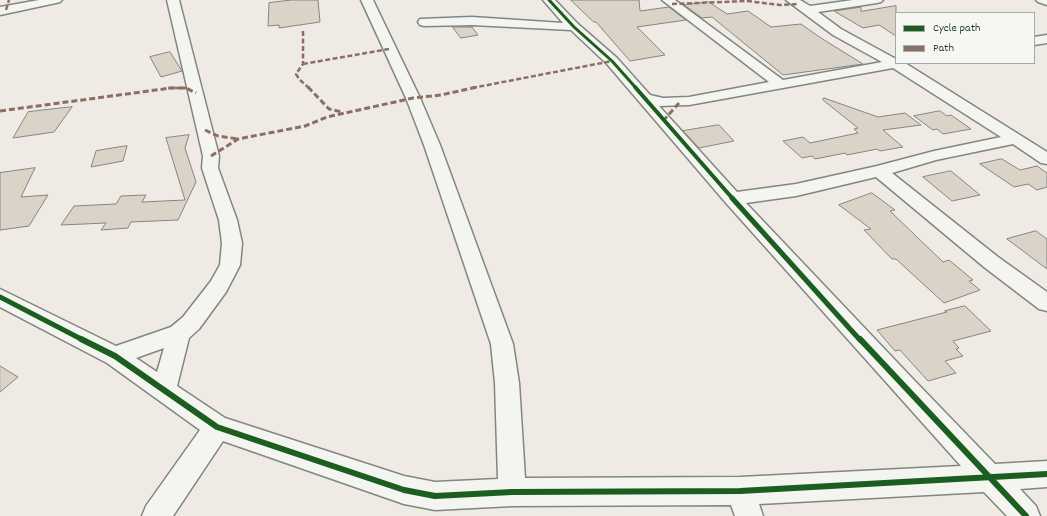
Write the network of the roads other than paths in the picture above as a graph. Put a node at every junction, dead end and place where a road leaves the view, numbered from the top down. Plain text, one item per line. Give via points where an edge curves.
1 (56, 0) edge
2 (173, 0) edge
3 (367, 0) edge
4 (549, 0) edge
5 (668, 0) edge
6 (792, 0) edge
7 (877, 0) edge
8 (1042, 0) edge
9 (1047, 2) edge
10 (808, 10) junction
11 (0, 11) edge
12 (424, 22) dead end
13 (574, 27) junction
14 (1047, 39) edge
15 (1035, 41) edge
16 (895, 60) edge
17 (895, 61) edge
18 (902, 64) edge
19 (780, 84) junction
20 (642, 98) junction
21 (1016, 139) junction
22 (1047, 159) edge
23 (879, 171) junction
24 (732, 199) junction
25 (0, 296) edge
26 (1047, 303) edge
27 (179, 333) junction
28 (115, 356) junction
29 (164, 390) junction
30 (217, 427) junction
31 (1047, 474) edge
32 (991, 478) junction
33 (740, 491) junction
34 (512, 492) junction
35 (156, 516) edge
36 (749, 516) edge
37 (1026, 516) edge

1 - 11 street
2 - 27 street via 212,156 210,168 228,220 232,243 230,265 219,286 191,323
3 - 34 street via 432,145 502,344 508,383
4 - 13 street
5 - 19 street
6 - 10 street
7 - 10 street
8 - 9 street
10 - 16 street via 837,32 872,52
12 - 13 street via 472,20
13 - 20 street via 612,61
14 - 15 street
17 - 19 street
18 - 21 street
19 - 20 street via 680,102
20 - 24 street
21 - 22 street
21 - 23 street via 934,156
23 - 24 street via 796,190
23 - 26 street via 991,262
24 - 32 street
25 - 28 street
27 - 28 street
27 - 29 street
28 - 29 street
29 - 30 street
30 - 34 street via 404,490 435,496
30 - 35 street
31 - 32 street
32 - 33 street
32 - 37 street
33 - 34 street
33 - 36 street

